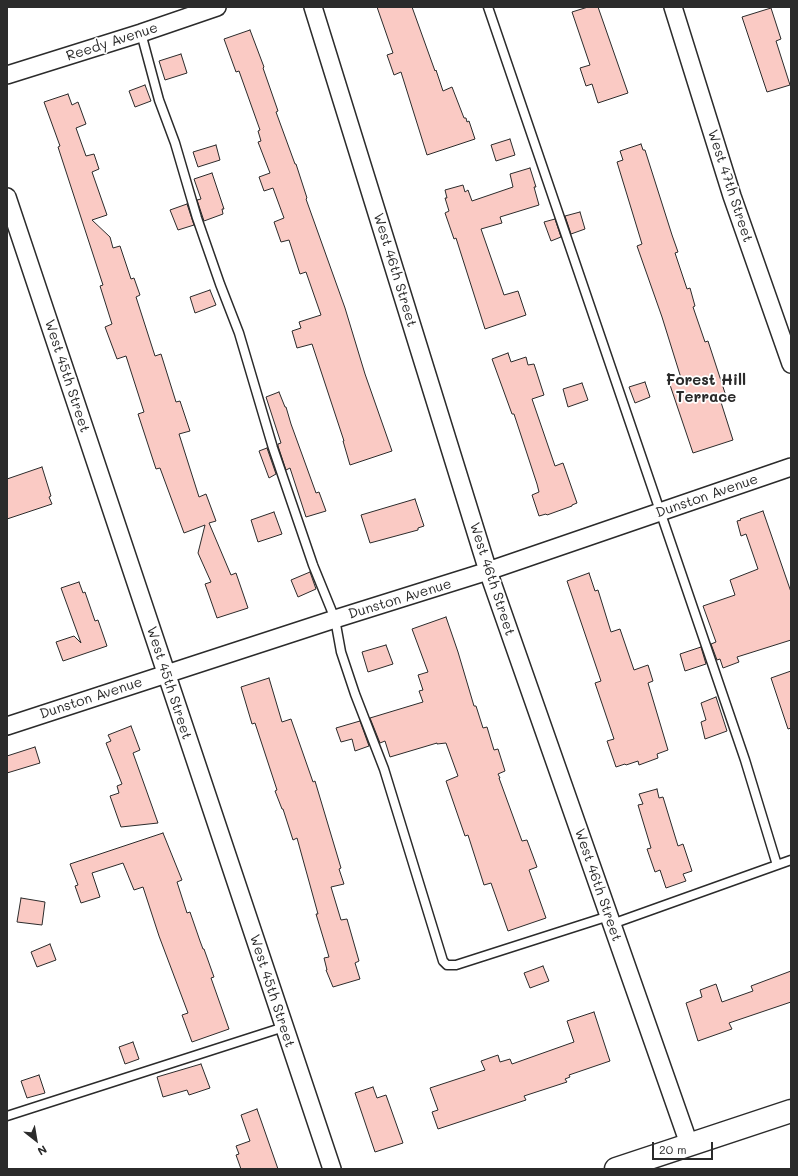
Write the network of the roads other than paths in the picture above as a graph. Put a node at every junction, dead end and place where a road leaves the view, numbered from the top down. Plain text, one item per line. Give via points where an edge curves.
1 (217, 7) edge
2 (313, 7) edge
3 (488, 7) edge
4 (673, 7) edge
5 (141, 33) junction
6 (7, 76) edge
7 (7, 198) edge
8 (791, 364) edge
9 (791, 467) edge
10 (660, 512) junction
11 (488, 571) junction
12 (335, 619) junction
13 (166, 674) junction
14 (7, 726) edge
15 (791, 860) edge
16 (778, 865) junction
17 (610, 920) junction
18 (284, 1027) junction
19 (791, 1112) edge
20 (7, 1116) edge
21 (689, 1144) junction
22 (332, 1169) edge
23 (616, 1169) edge

1 - 5 street, Reedy Avenue
2 - 11 street, West 46th Street
3 - 10 lane
4 - 8 street, West 47th Street via 732,196
5 - 6 street, Reedy Avenue
5 - 12 lane via 159,100 239,333 274,448 313,565
7 - 13 street, West 45th Street
9 - 10 street, Dunston Avenue
10 - 11 street, Dunston Avenue
10 - 16 lane
11 - 12 street, Dunston Avenue
11 - 17 street, West 46th Street
12 - 13 street, Dunston Avenue
12 - 17 lane via 341,652 384,769 443,961 447,965 456,965
13 - 14 street, Dunston Avenue
13 - 18 street, West 45th Street
15 - 16 lane
16 - 17 lane
17 - 21 street, West 46th Street
18 - 20 lane
18 - 22 street, West 45th Street
19 - 21 main road
21 - 23 main road

